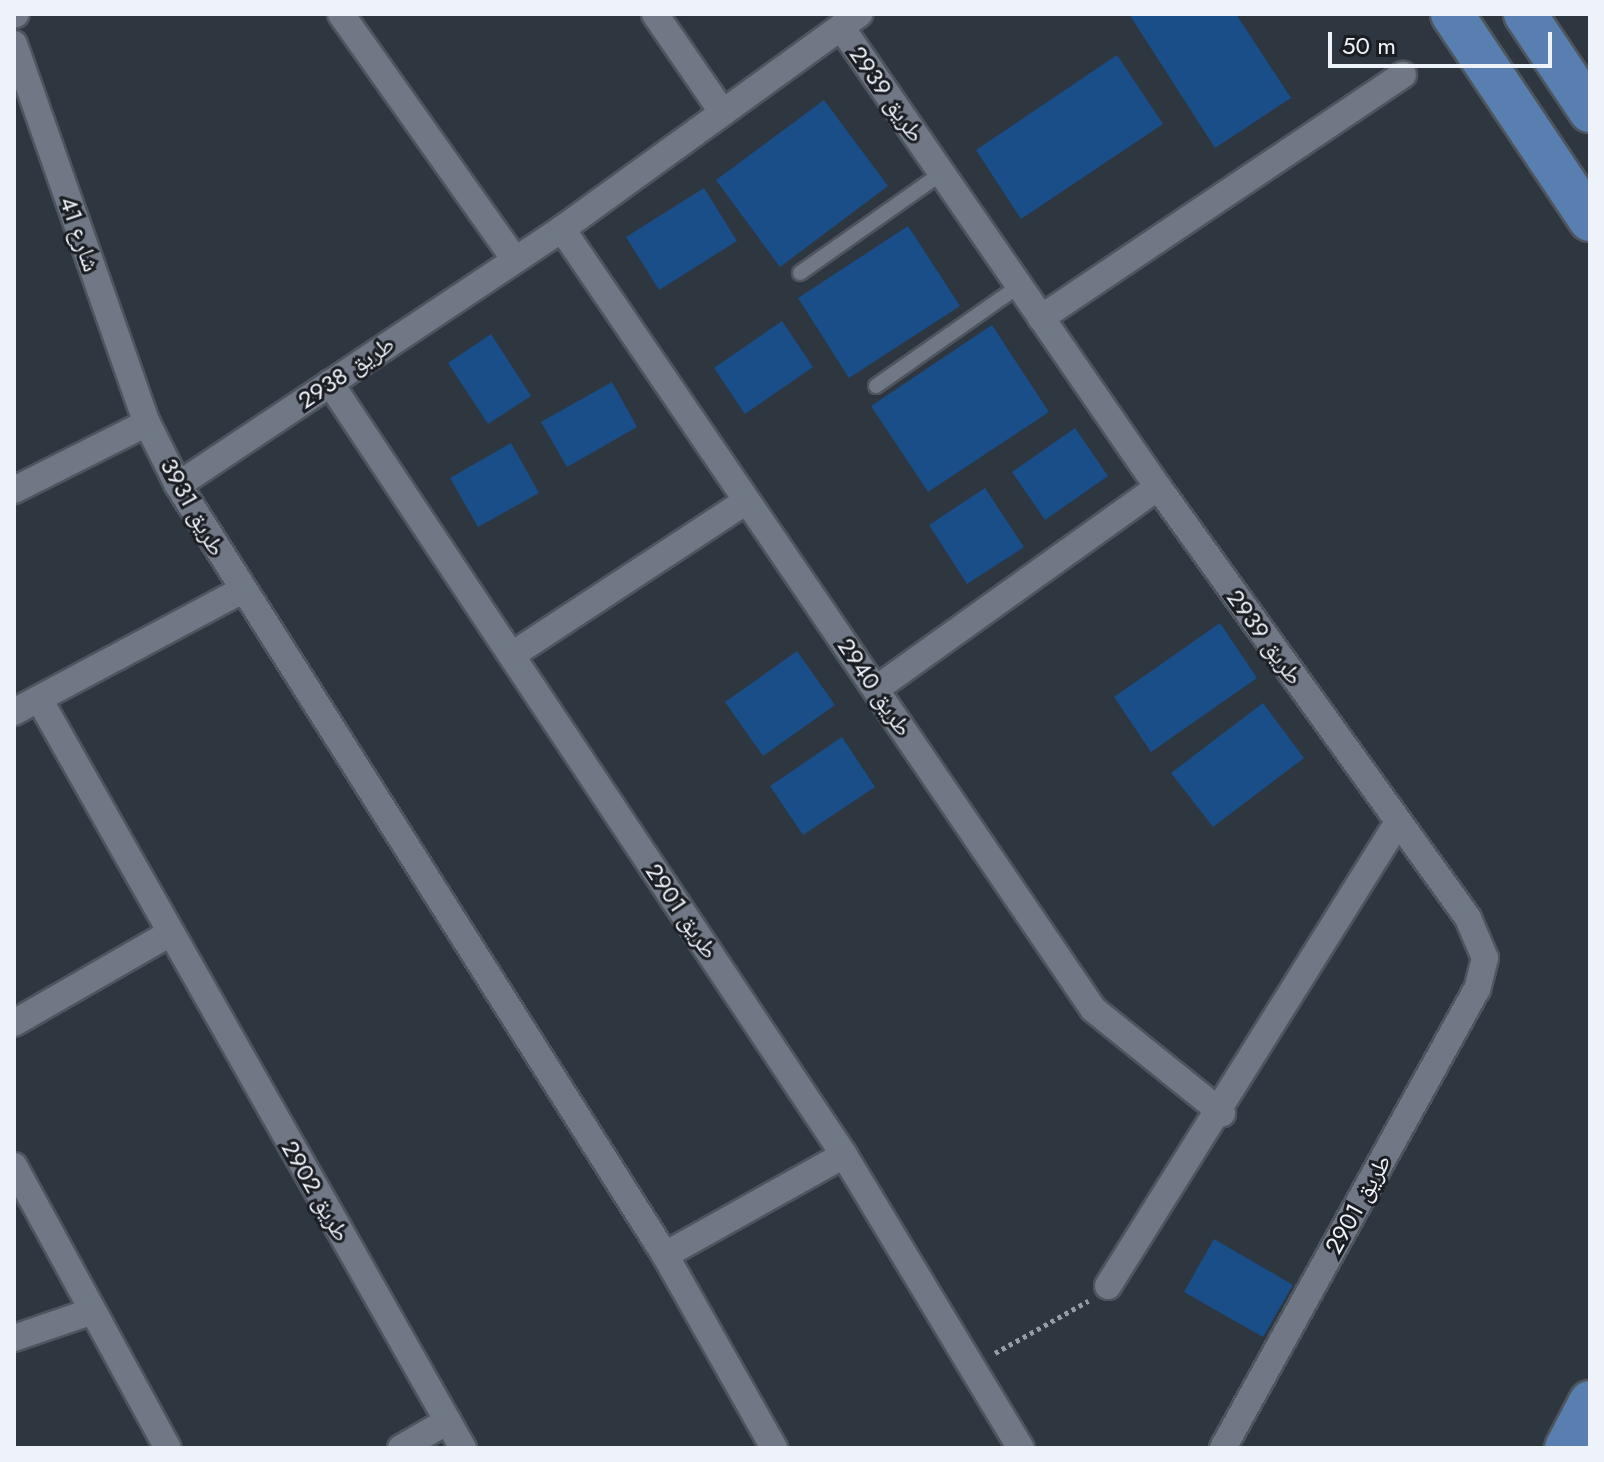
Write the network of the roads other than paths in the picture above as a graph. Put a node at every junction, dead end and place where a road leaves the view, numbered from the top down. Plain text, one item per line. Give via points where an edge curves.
1 (341, 14) edge
2 (655, 14) edge
3 (1452, 14) edge
4 (1525, 14) edge
5 (852, 18) edge
6 (14, 44) edge
7 (1403, 75) dead end
8 (721, 110) junction
9 (1590, 111) edge
10 (942, 173) junction
11 (1590, 220) edge
12 (562, 229) junction
13 (515, 260) junction
14 (800, 273) dead end
15 (1019, 286) junction
16 (1041, 318) junction
17 (330, 383) junction
18 (876, 386) dead end
19 (147, 423) junction
20 (178, 485) junction
21 (1158, 487) junction
22 (14, 490) edge
23 (746, 501) junction
24 (241, 591) junction
25 (512, 655) junction
26 (876, 689) junction
27 (39, 699) junction
28 (14, 712) edge
29 (1398, 822) junction
30 (169, 934) junction
31 (1485, 958) joint
32 (14, 1023) edge
33 (1222, 1113) junction
34 (844, 1155) junction
35 (14, 1166) edge
36 (665, 1255) junction
37 (1108, 1286) road end
38 (93, 1311) junction
39 (14, 1338) edge
40 (1590, 1402) edge
41 (448, 1421) junction
42 (168, 1448) edge
43 (401, 1448) edge
44 (463, 1448) edge
45 (774, 1448) edge
46 (1021, 1448) edge
47 (1223, 1448) edge
48 (1566, 1448) edge

1 - 13 street
2 - 8 street
3 - 11 main road
4 - 9 main road
5 - 8 street, طريق 2938
5 - 10 street, طريق 2939
6 - 19 street, شارع 41
7 - 16 street
8 - 12 street, طريق 2938
10 - 14 lane
10 - 15 street, طريق 2939
12 - 13 street, طريق 2938
12 - 23 street, طريق 2940
13 - 17 street, طريق 2938
15 - 16 street, طريق 2939
15 - 18 lane
16 - 21 street, طريق 2939
17 - 20 street, طريق 2938
17 - 25 street, طريق 2901
19 - 20 street, طريق 3931
19 - 22 street
20 - 24 street, طريق 3931
21 - 26 street
21 - 29 street, طريق 2939
23 - 25 street
23 - 26 street, طريق 2940
24 - 27 street
24 - 36 street
25 - 34 street, طريق 2901
26 - 33 street, طريق 2940 via 1093,1009
27 - 28 street
27 - 30 street, طريق 2902
29 - 31 street, طريق 2939 via 1468,918
29 - 33 street
30 - 32 street
30 - 41 street, طريق 2902
31 - 47 street, طريق 2901 via 1477,989
33 - 37 street
34 - 36 street
34 - 46 street, طريق 2901
35 - 38 street
36 - 45 street
38 - 39 street
38 - 42 street
40 - 48 main road
41 - 43 street
41 - 44 street, طريق 2902

